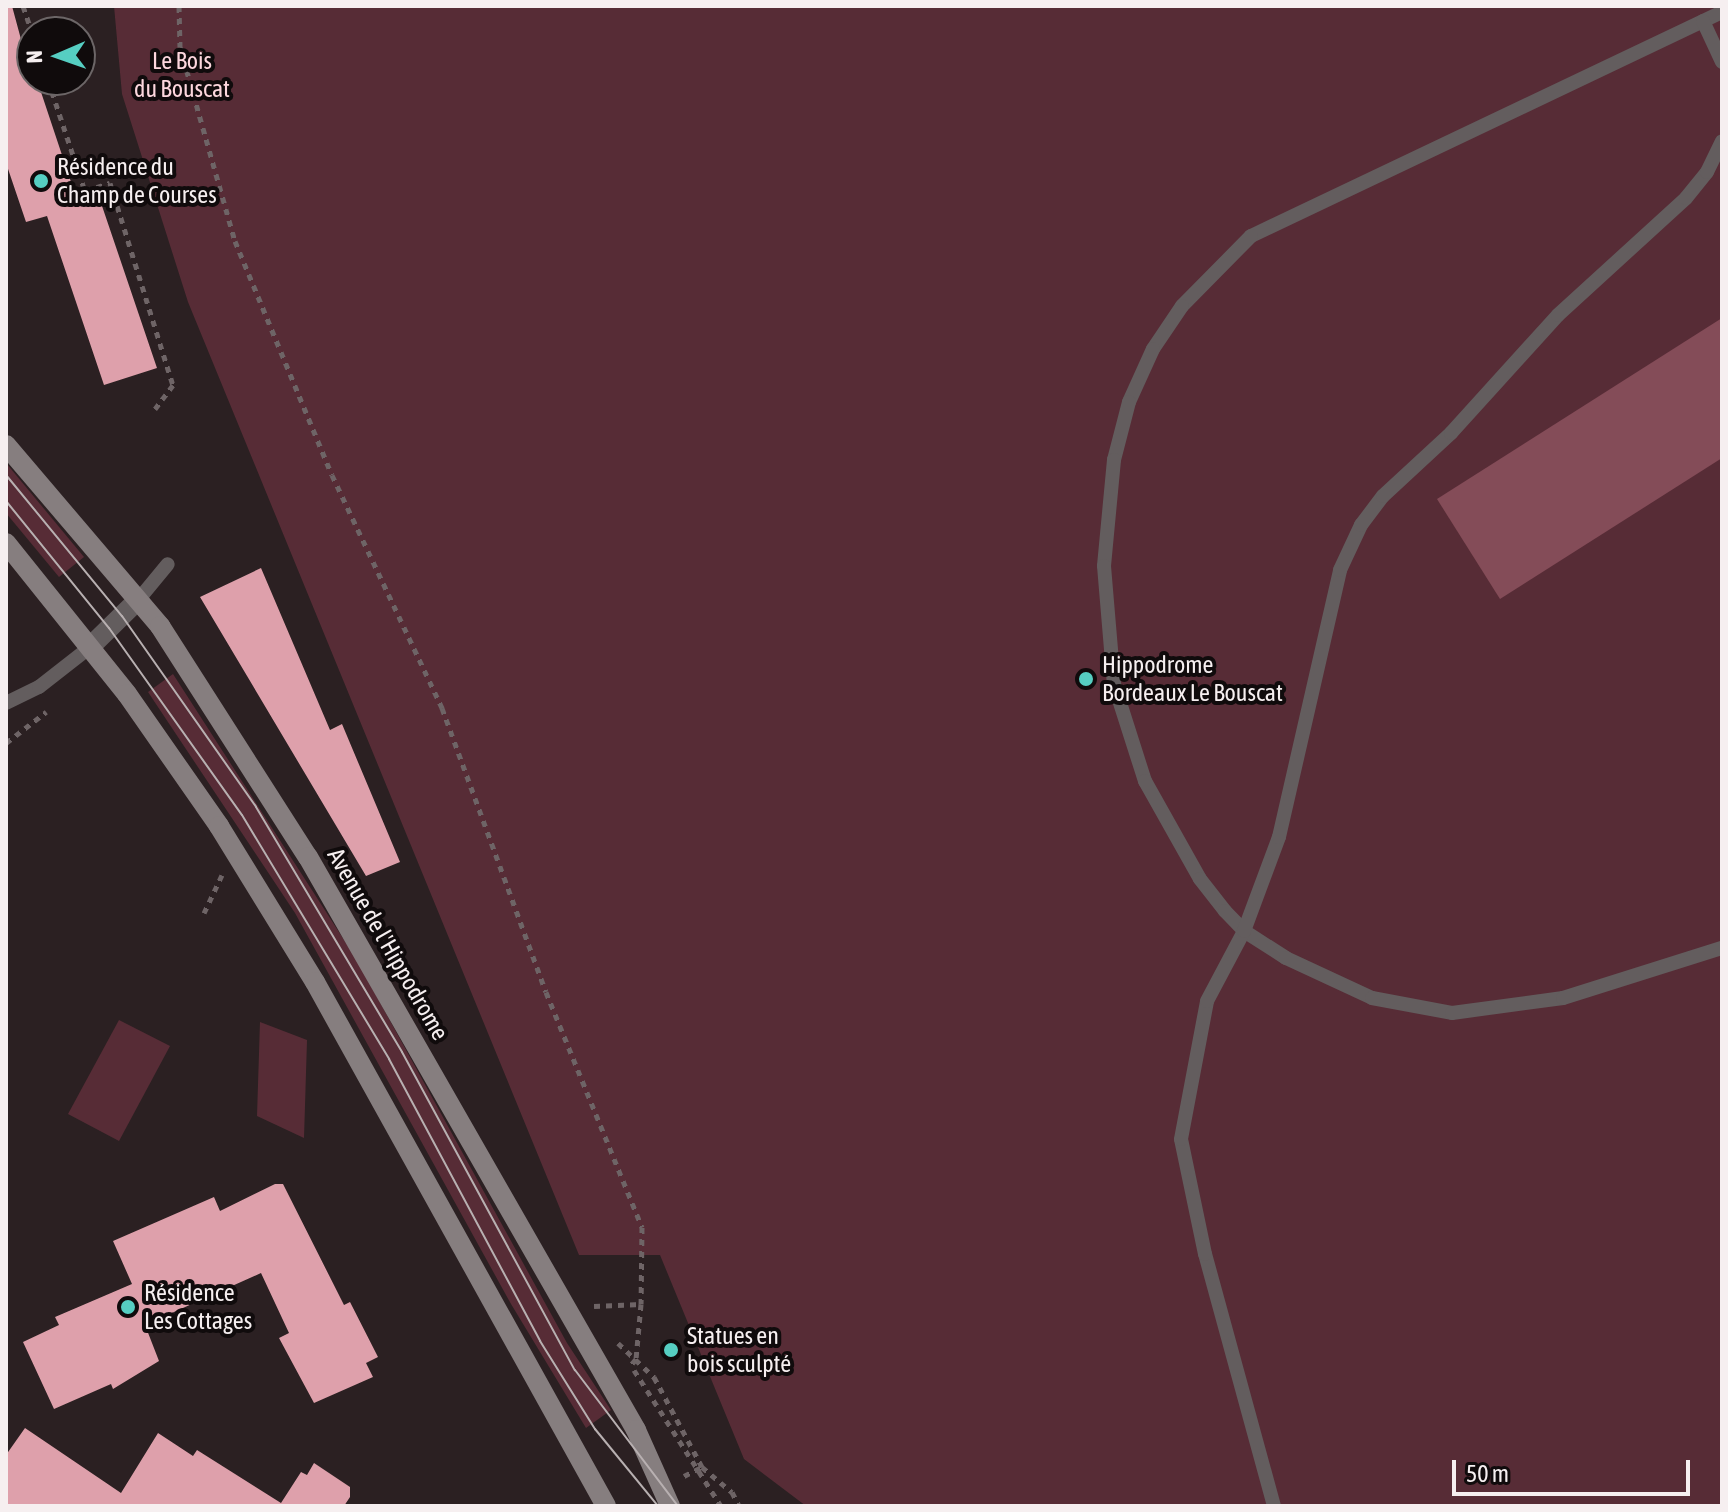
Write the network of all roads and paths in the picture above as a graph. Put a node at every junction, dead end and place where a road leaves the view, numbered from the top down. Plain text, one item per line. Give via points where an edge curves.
1 (179, 6) edge
2 (1722, 12) edge
3 (1703, 21) junction
4 (1722, 62) edge
5 (53, 96) edge
6 (1722, 141) edge
7 (155, 409) dead end
8 (6, 445) edge
9 (6, 543) edge
10 (168, 564) dead end
11 (139, 599) junction
12 (90, 647) junction
13 (6, 703) edge
14 (52, 707) dead end
15 (6, 743) edge
16 (224, 871) dead end
17 (204, 913) dead end
18 (1244, 931) junction
19 (1722, 948) edge
20 (641, 1304) junction
21 (588, 1306) dead end
22 (636, 1359) junction
23 (702, 1467) dead end
24 (606, 1506) edge
25 (670, 1506) edge
26 (721, 1506) edge
27 (1274, 1506) edge

1 - 20 path via 180,47 235,241 332,475 442,708 546,992 642,1227
2 - 3 lane
3 - 4 lane
3 - 18 lane via 1251,236 1182,306 1153,349 1129,402 1107,513 1106,628 1114,684 1127,737 1165,820 1200,879
5 - 7 path via 85,191 110,183 115,198 173,385
6 - 18 lane via 1686,198 1558,315 1361,525 1340,570 1279,837
8 - 11 street, Avenue de l'Hippodrome
9 - 12 street
10 - 11 lane
11 - 12 street
11 - 25 street, Avenue de l'Hippodrome via 187,666 366,955 642,1441
12 - 13 lane via 39,687
12 - 24 street via 219,826 315,982
14 - 15 path
16 - 17 path
18 - 19 lane via 1286,958 1372,998 1452,1013 1563,998
18 - 27 lane via 1207,1001 1181,1139 1205,1254
20 - 21 path
20 - 22 path
22 - 23 path via 654,1377
22 - 26 path via 630,1366

